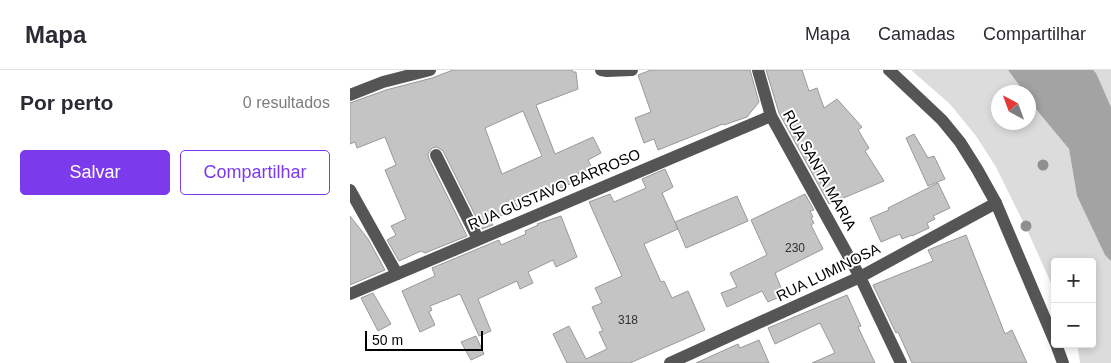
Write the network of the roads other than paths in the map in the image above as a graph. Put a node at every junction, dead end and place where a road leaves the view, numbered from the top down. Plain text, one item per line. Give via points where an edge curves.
1 (430, 70) edge
2 (601, 70) edge
3 (632, 70) edge
4 (758, 70) edge
5 (889, 70) edge
6 (350, 95) edge
7 (771, 116) junction
8 (436, 155) dead end
9 (350, 190) edge
10 (996, 203) junction
11 (478, 239) junction
12 (397, 274) junction
13 (860, 277) junction
14 (350, 294) edge
15 (1051, 334) edge
16 (1057, 348) edge
17 (670, 363) edge
18 (901, 363) edge
19 (1063, 363) edge

1 - 6 street via 383,82
2 - 3 street
4 - 7 street, RUA SANTA MARIA
5 - 10 street via 942,120 960,142
7 - 11 street, RUA GUSTAVO BARROSO
7 - 13 street, RUA SANTA MARIA
8 - 11 street
9 - 12 street
10 - 13 street, RUA LUMINOSA
10 - 15 street
11 - 12 street, RUA GUSTAVO BARROSO
12 - 14 street, RUA GUSTAVO BARROSO
13 - 17 street, RUA LUMINOSA
13 - 18 street, RUA SANTA MARIA
16 - 19 street

